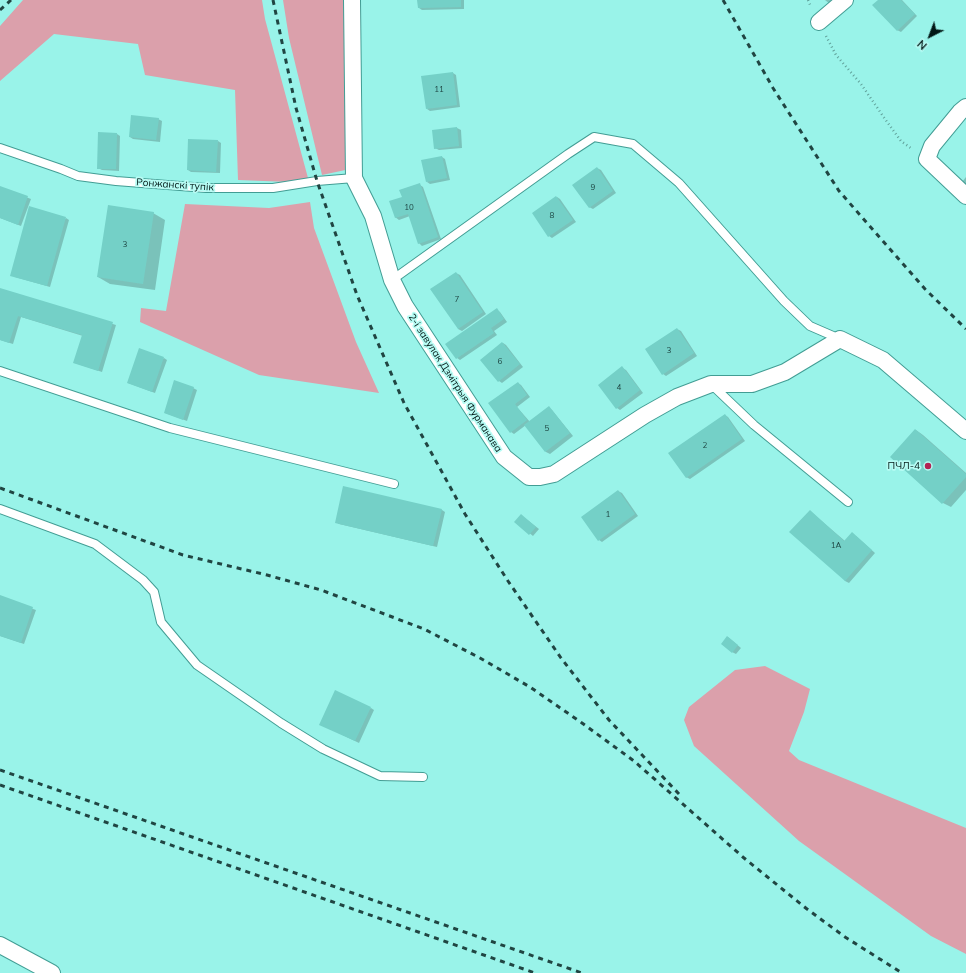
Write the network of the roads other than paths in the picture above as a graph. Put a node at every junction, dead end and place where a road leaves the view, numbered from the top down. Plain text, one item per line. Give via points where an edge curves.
1 (352, 0) edge
2 (845, 0) edge
3 (819, 22) road end
4 (966, 107) edge
5 (0, 148) edge
6 (354, 178) junction
7 (966, 196) edge
8 (392, 280) junction
9 (840, 339) junction
10 (0, 370) edge
11 (711, 384) junction
12 (966, 431) edge
13 (394, 484) dead end
14 (848, 502) dead end
15 (0, 509) edge
16 (423, 777) dead end
17 (0, 945) edge
18 (52, 973) edge

1 - 6 street, 2-і завулак Дзмітрыя Фурманава
2 - 3 street
4 - 7 street via 932,146 926,159
5 - 6 lane, Ронжанскі тупік via 78,176 116,181 206,188 273,188
6 - 8 street, 2-і завулак Дзмітрыя Фурманава via 373,216
8 - 9 lane via 594,137 633,144 679,183 784,301 810,326
8 - 11 street, 2-і завулак Дзмітрыя Фурманава via 405,306 504,457 529,477 554,474 677,396
9 - 11 street, 2-і завулак Дзмітрыя Фурманава via 786,372 752,384
9 - 12 street via 883,360
10 - 13 lane via 170,428
11 - 14 lane via 754,425
15 - 16 lane via 95,544 143,580 154,592 161,622 197,665 281,723 323,749 380,776
17 - 18 street

